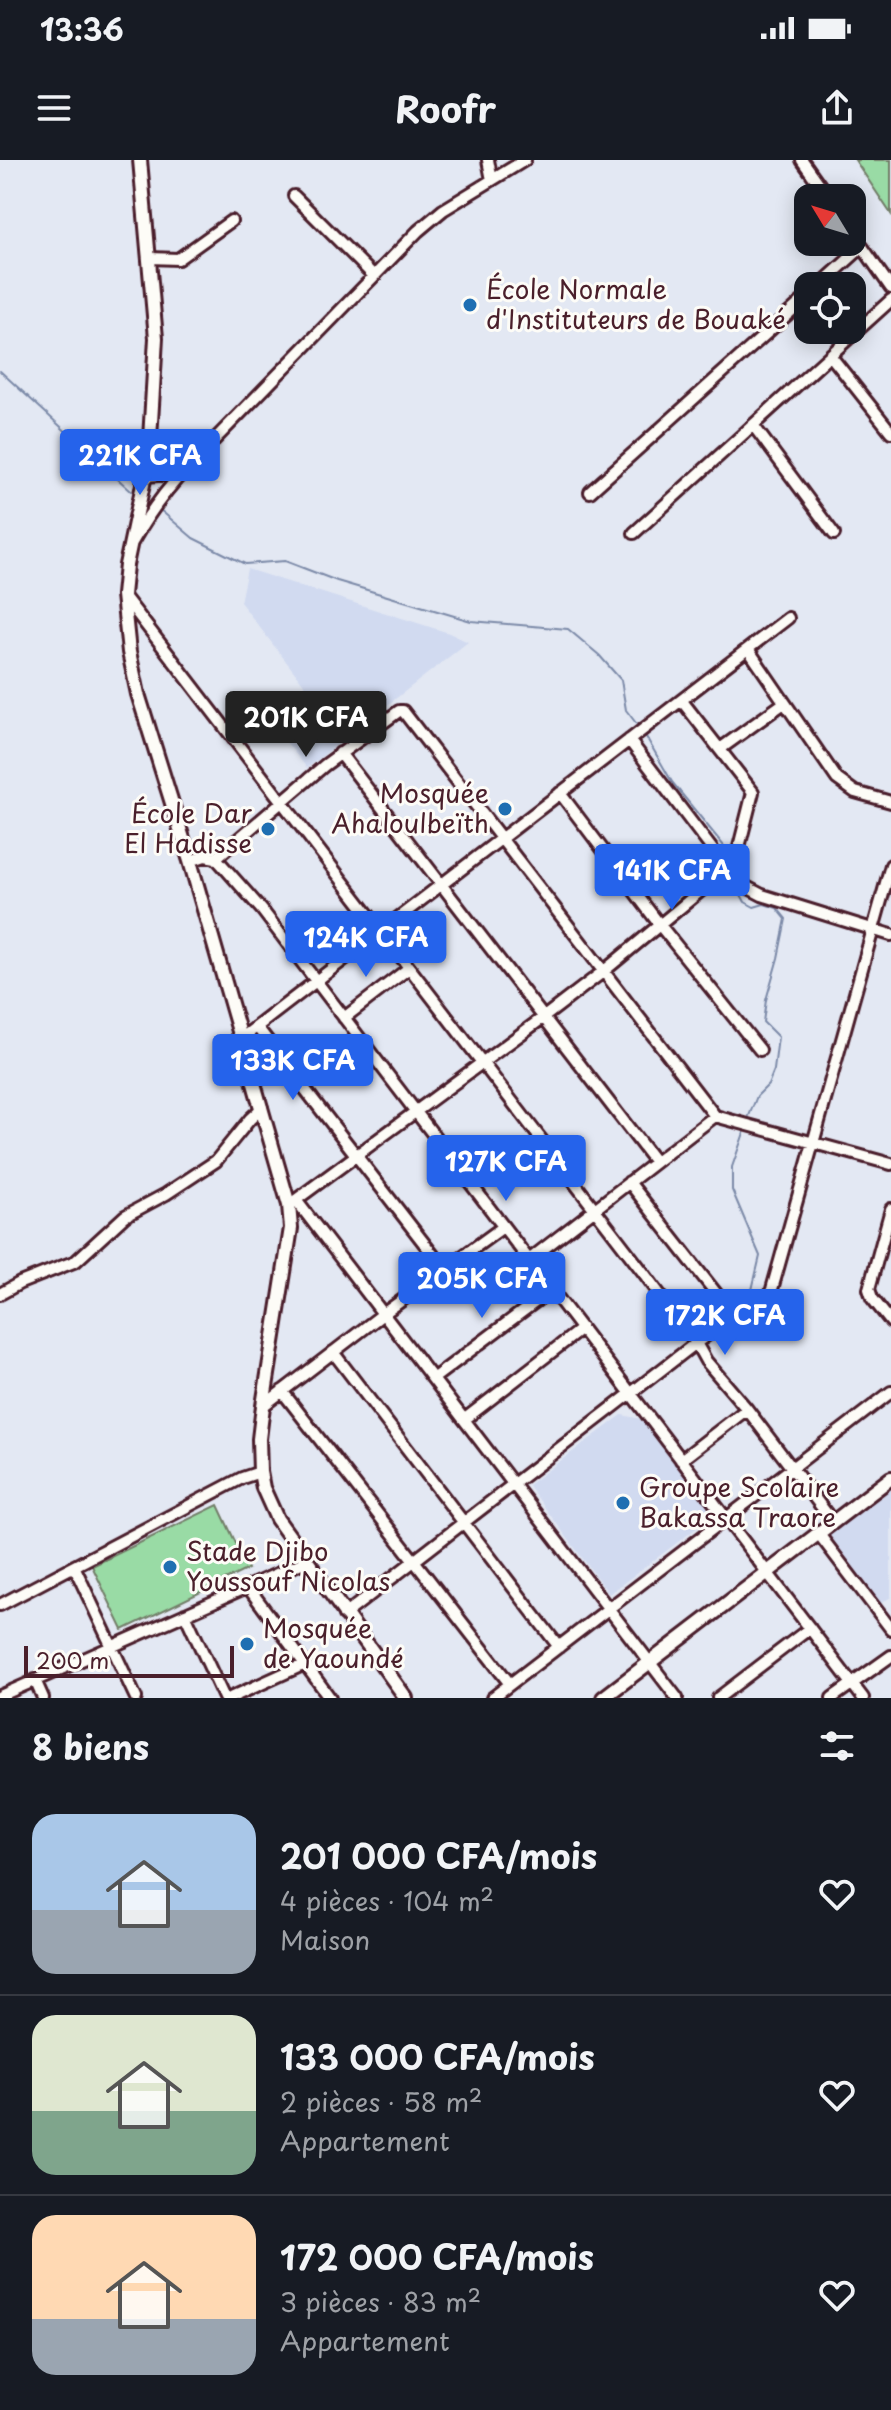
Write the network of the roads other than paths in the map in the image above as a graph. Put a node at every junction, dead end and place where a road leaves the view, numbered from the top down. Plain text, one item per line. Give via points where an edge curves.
1 (140, 160) edge
2 (488, 160) edge
3 (525, 160) edge
4 (802, 160) edge
5 (492, 180) junction
6 (819, 184) edge
7 (294, 196) dead end
8 (231, 221) dead end
9 (866, 253) edge
10 (852, 256) edge
11 (150, 258) junction
12 (834, 272) edge
13 (373, 275) junction
14 (891, 288) edge
15 (891, 300) edge
16 (794, 309) edge
17 (830, 355) junction
18 (753, 425) junction
19 (891, 432) edge
20 (186, 469) junction
21 (145, 476) junction
22 (590, 492) dead end
23 (634, 533) dead end
24 (834, 534) dead end
25 (128, 550) junction
26 (123, 595) junction
27 (788, 618) dead end
28 (748, 649) junction
29 (682, 701) junction
30 (784, 703) junction
31 (629, 740) junction
32 (720, 749) junction
33 (340, 753) junction
34 (560, 793) junction
35 (281, 801) junction
36 (891, 802) edge
37 (502, 838) junction
38 (216, 858) junction
39 (190, 861) junction
40 (891, 865) edge
41 (727, 869) junction
42 (442, 884) junction
43 (659, 924) junction
44 (873, 930) junction
45 (381, 931) junction
46 (891, 935) edge
47 (409, 968) junction
48 (604, 971) junction
49 (316, 981) junction
50 (544, 1017) junction
51 (344, 1018) junction
52 (257, 1027) junction
53 (242, 1038) junction
54 (760, 1050) dead end
55 (482, 1064) junction
56 (262, 1108) junction
57 (417, 1112) junction
58 (715, 1116) junction
59 (814, 1142) junction
60 (357, 1156) junction
61 (655, 1162) junction
62 (891, 1164) edge
63 (629, 1182) junction
64 (293, 1202) junction
65 (594, 1209) junction
66 (891, 1209) edge
67 (503, 1227) junction
68 (529, 1260) junction
69 (444, 1269) junction
70 (551, 1290) junction
71 (0, 1294) edge
72 (383, 1314) junction
73 (733, 1321) junction
74 (891, 1322) edge
75 (580, 1330) junction
76 (696, 1343) junction
77 (333, 1352) junction
78 (434, 1378) junction
79 (282, 1391) junction
80 (891, 1392) edge
81 (631, 1393) junction
82 (263, 1406) junction
83 (747, 1409) junction
84 (465, 1419) junction
85 (681, 1460) junction
86 (791, 1468) junction
87 (260, 1472) junction
88 (891, 1478) edge
89 (513, 1484) junction
90 (726, 1518) junction
91 (463, 1522) junction
92 (833, 1522) junction
93 (818, 1533) junction
94 (414, 1560) junction
95 (306, 1561) junction
96 (74, 1566) junction
97 (767, 1572) junction
98 (248, 1587) junction
99 (0, 1605) edge
100 (608, 1609) junction
101 (185, 1614) junction
102 (344, 1615) junction
103 (810, 1628) junction
104 (891, 1629) edge
105 (112, 1645) junction
106 (559, 1647) junction
107 (891, 1656) edge
108 (649, 1663) junction
109 (305, 1664) junction
110 (35, 1680) junction
111 (852, 1683) junction
112 (510, 1684) junction
113 (0, 1696) edge
114 (43, 1698) edge
115 (136, 1698) edge
116 (227, 1698) edge
117 (330, 1698) edge
118 (406, 1698) edge
119 (492, 1698) edge
120 (603, 1698) edge
121 (677, 1698) edge
122 (718, 1698) edge
123 (832, 1698) edge
124 (863, 1698) edge

1 - 11 main road
2 - 5 street
3 - 5 street
4 - 6 street
5 - 13 street via 443,210
7 - 13 street
8 - 11 street via 178,259
9 - 14 street
10 - 12 street
11 - 21 main road via 155,354
13 - 20 street
15 - 17 street
16 - 22 street
17 - 18 street
17 - 19 street
18 - 23 street
18 - 24 street
20 - 21 street
20 - 25 street via 166,489
21 - 25 main road
25 - 26 main road
26 - 35 street
26 - 39 main road via 136,684
27 - 28 street
28 - 29 street
28 - 30 street
29 - 31 street
29 - 32 street
30 - 32 street
30 - 36 street via 845,787
31 - 34 street
31 - 41 street
32 - 41 street via 753,792 736,859
33 - 35 street
33 - 37 street via 403,711
33 - 42 street
34 - 37 street
34 - 43 street
35 - 38 street
35 - 45 street
37 - 42 street
37 - 48 street
38 - 39 street
38 - 49 street
39 - 53 main road
40 - 44 street
41 - 43 street
41 - 44 street via 762,895
42 - 45 street
42 - 50 street
43 - 48 street
43 - 54 street
44 - 46 street
44 - 59 street
45 - 47 street
45 - 49 street
47 - 51 street
47 - 55 street
48 - 50 street
48 - 58 street
49 - 51 street
49 - 52 street
50 - 55 street
50 - 61 street
51 - 57 street
52 - 53 street
52 - 60 street
53 - 56 main road
55 - 57 street
55 - 65 street
56 - 64 main road
56 - 71 street via 216,1161 125,1216 76,1261
57 - 60 street
57 - 67 street
58 - 59 street
58 - 61 street
59 - 62 street
59 - 73 street via 769,1300 755,1313
60 - 64 street
60 - 69 street
61 - 63 street
63 - 65 street
63 - 73 street
64 - 72 street
64 - 82 main road
65 - 68 street
65 - 76 street
66 - 74 street via 869,1289
67 - 68 street
67 - 69 street
68 - 70 street
69 - 72 street
70 - 75 street
70 - 78 street
72 - 77 street
72 - 78 street
73 - 76 street
75 - 81 street
75 - 84 street
76 - 81 street
76 - 83 street
77 - 79 street
77 - 91 street
78 - 84 street
79 - 82 street
79 - 94 street
80 - 86 street
81 - 85 street
81 - 89 street
82 - 87 main road
83 - 85 street
83 - 86 street
84 - 89 street
85 - 90 street
86 - 90 street
86 - 92 street
87 - 95 main road via 277,1519
87 - 96 street
88 - 92 main road
89 - 91 street
89 - 100 street
90 - 97 street
90 - 100 street
91 - 94 street
91 - 106 street
92 - 93 main road
93 - 97 main road
93 - 104 street
94 - 102 street
94 - 112 street
95 - 98 street
95 - 102 main road
96 - 99 street
96 - 105 street
97 - 103 street
97 - 108 main road
98 - 101 street
98 - 109 street
100 - 106 street
100 - 108 street
101 - 105 street
101 - 116 street
102 - 118 main road
103 - 111 street
103 - 122 street
105 - 110 street
105 - 115 street
106 - 112 street
107 - 111 street
108 - 120 main road
108 - 121 street
109 - 116 street
109 - 117 street
110 - 113 street
110 - 114 street
111 - 123 street
111 - 124 street
112 - 119 street

